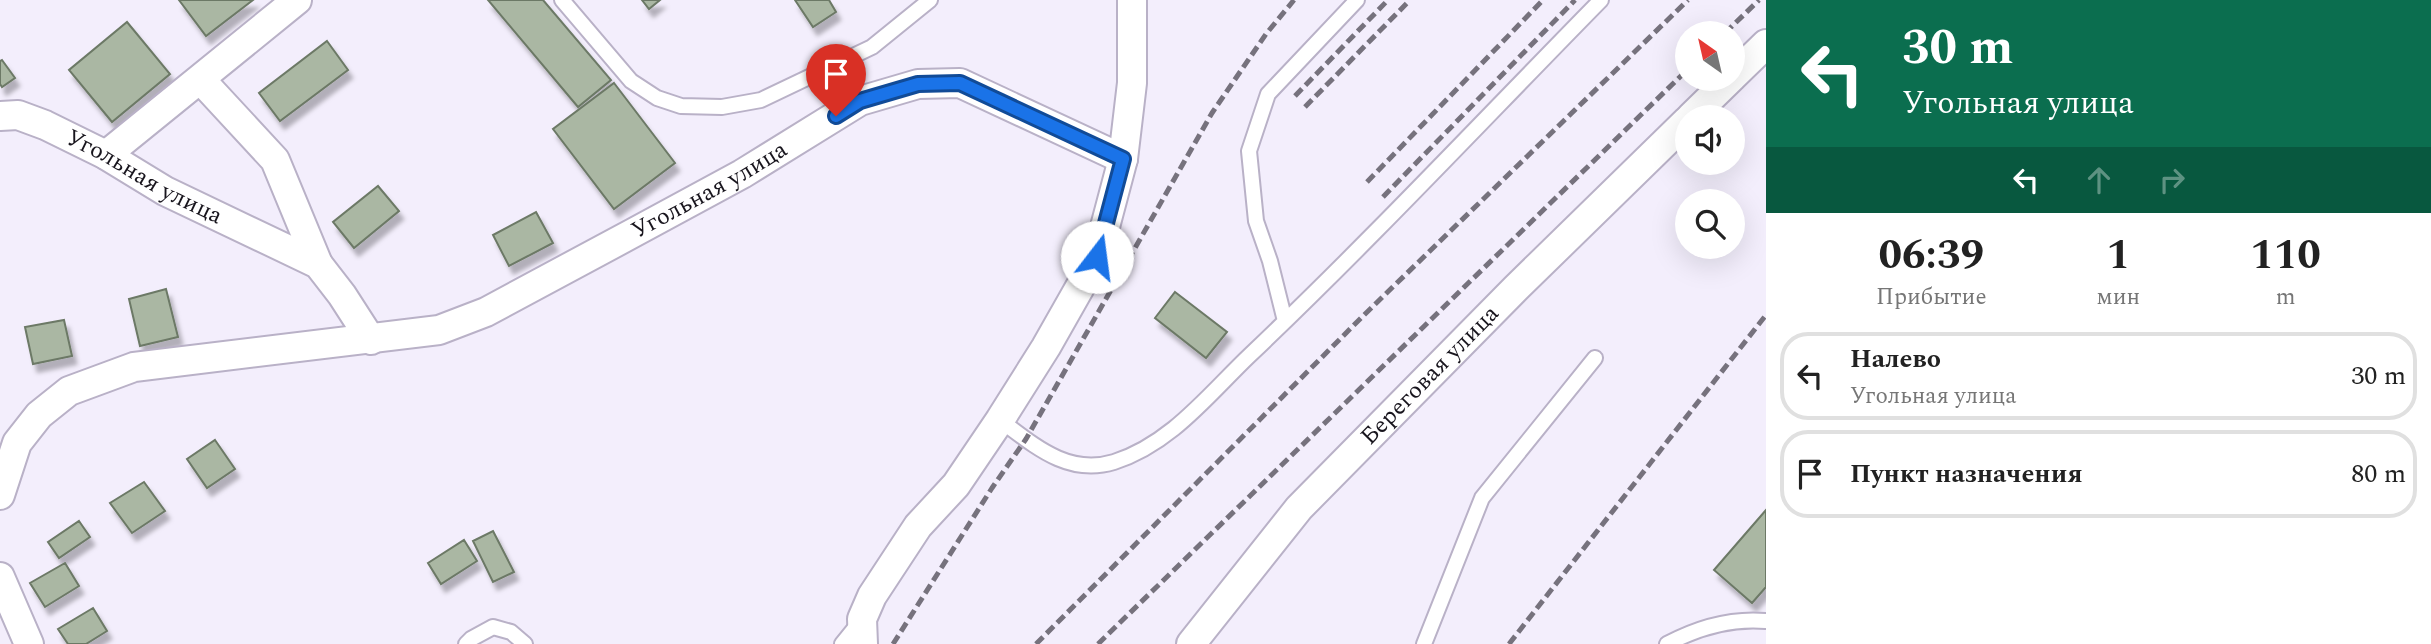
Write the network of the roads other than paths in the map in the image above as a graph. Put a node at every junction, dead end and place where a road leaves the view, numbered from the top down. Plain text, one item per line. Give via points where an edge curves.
1 (297, 0) edge
2 (562, 0) edge
3 (930, 0) edge
4 (1132, 0) edge
5 (1357, 0) edge
6 (1601, 0) edge
7 (1766, 44) edge
8 (1745, 64) edge
9 (201, 80) junction
10 (1718, 91) edge
11 (1703, 105) edge
12 (0, 116) edge
13 (1675, 133) edge
14 (106, 155) junction
15 (1123, 159) junction
16 (318, 264) junction
17 (1285, 321) junction
18 (371, 340) junction
19 (1595, 358) dead end
20 (1000, 420) junction
21 (0, 495) edge
22 (0, 577) edge
23 (1766, 621) edge
24 (863, 632) edge
25 (29, 644) edge
26 (466, 644) edge
27 (525, 644) edge
28 (842, 644) edge
29 (1191, 644) edge
30 (1424, 644) edge
31 (1667, 644) edge

1 - 9 street
2 - 3 lane via 631,80 657,98 681,106 722,107 761,100 872,47
4 - 15 street via 1132,83
5 - 17 lane via 1268,94 1249,151 1256,221
6 - 17 lane
7 - 8 street
9 - 14 street
9 - 16 street via 275,160
10 - 11 street
12 - 14 street, Угольная улица via 18,115
13 - 29 street, Береговая улица via 1299,508
14 - 16 street, Угольная улица via 165,191
15 - 18 street, Угольная улица via 960,83 918,84 860,101 742,174 486,312 439,330
15 - 20 street via 1097,257
16 - 18 street, Угольная улица
17 - 20 lane via 1160,440 1114,462 1066,463
18 - 21 street, Угольная улица via 134,367 69,391 39,415 17,443
19 - 30 lane via 1482,498
20 - 24 street via 956,485 918,526 872,596
22 - 25 street
23 - 31 lane via 1691,631
24 - 28 lane
26 - 27 lane via 493,627 511,632

